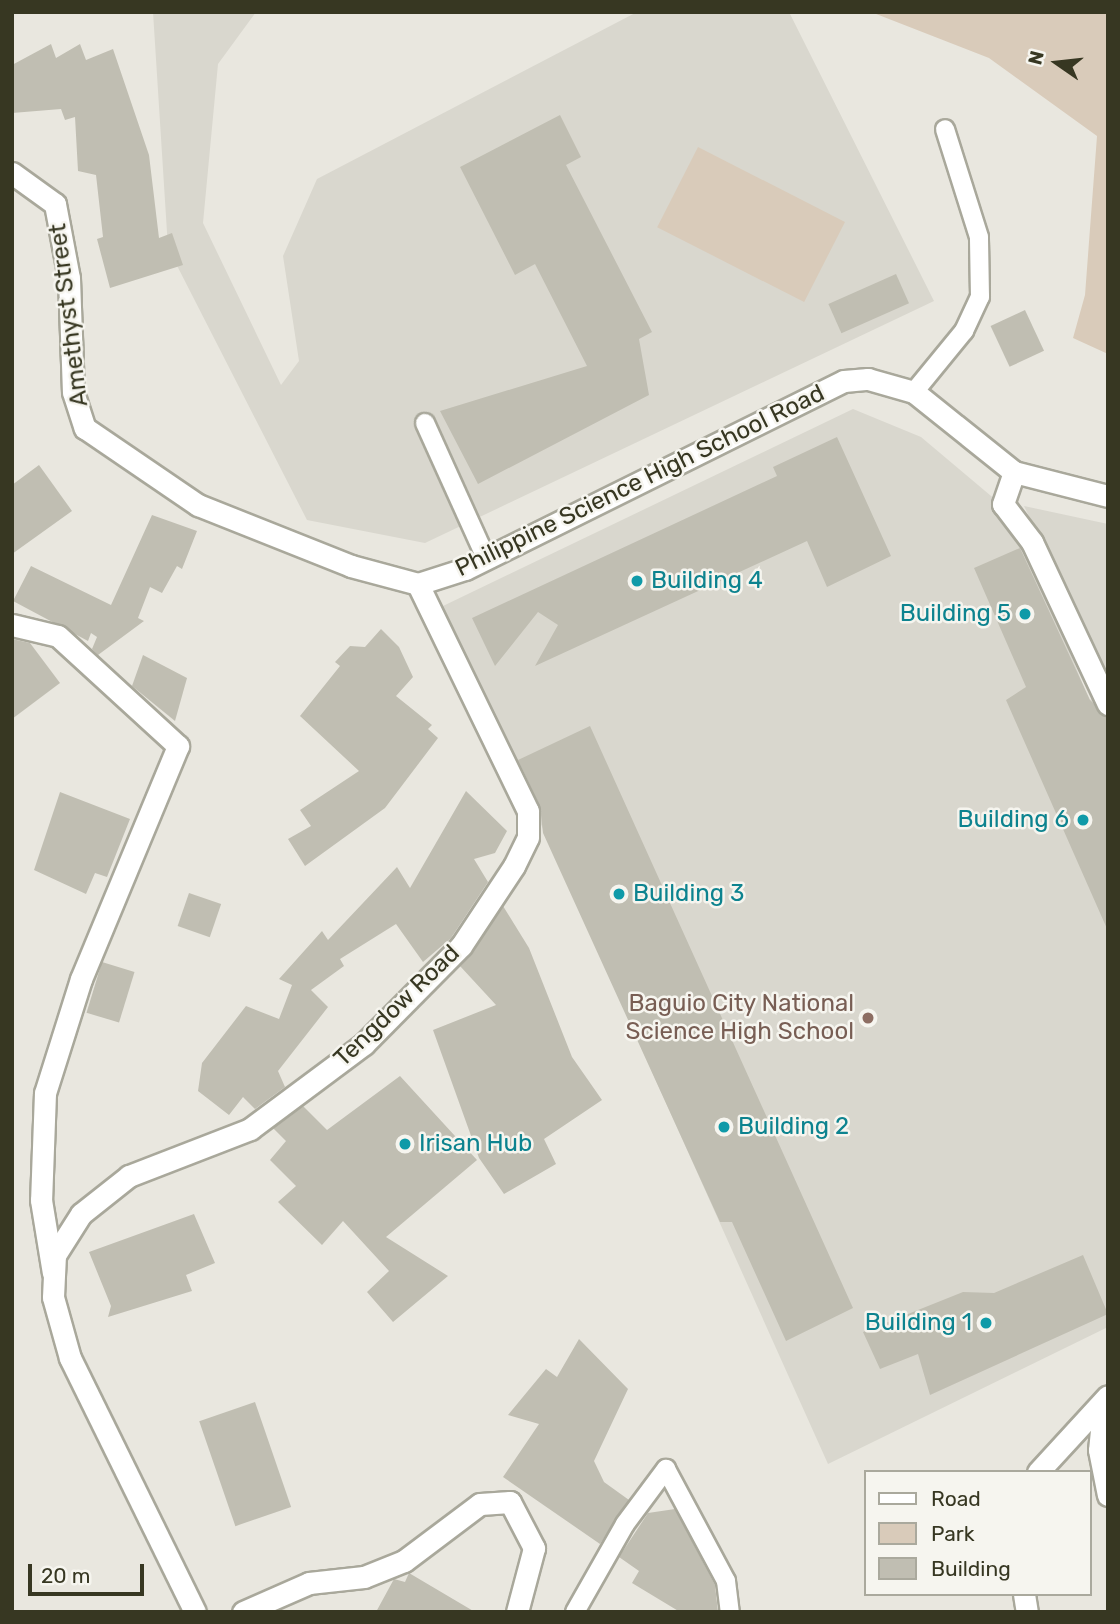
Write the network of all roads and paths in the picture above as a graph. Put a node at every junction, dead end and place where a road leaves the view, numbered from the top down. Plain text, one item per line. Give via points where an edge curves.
1 (945, 129) dead end
2 (12, 173) edge
3 (914, 392) junction
4 (425, 424) dead end
5 (1014, 472) junction
6 (1108, 496) edge
7 (487, 560) junction
8 (418, 584) junction
9 (12, 625) edge
10 (1108, 704) edge
11 (53, 1275) junction
12 (1106, 1398) edge
13 (1040, 1470) edge
14 (1108, 1495) edge
15 (195, 1612) edge
16 (243, 1612) edge
17 (517, 1612) edge
18 (575, 1612) edge
19 (730, 1612) edge

1 - 3 lane via 979,237 981,297 964,331
2 - 8 street, Amethyst Street via 55,204 69,278 73,392 85,428 198,505 351,566
3 - 5 street, Philippine Science High School Road
3 - 7 street, Philippine Science High School Road via 868,379 844,381
4 - 7 lane
5 - 6 street, Philippine Science High School Road
5 - 10 street via 1003,503 1032,542
7 - 8 street, Philippine Science High School Road
8 - 11 street, Tengdow Road via 527,811 528,837 514,866 461,946 364,1044 250,1129 129,1176 97,1199 63,1236
9 - 11 street, Tengdow Road via 58,636 178,746 81,979 45,1093 41,1188
11 - 15 street, Tengdow Road via 57,1321 70,1358
12 - 13 street
12 - 14 street via 1099,1450
16 - 17 street via 309,1583 363,1577 404,1561 480,1504 510,1502 534,1548
18 - 19 lane via 625,1524 666,1469 726,1581

